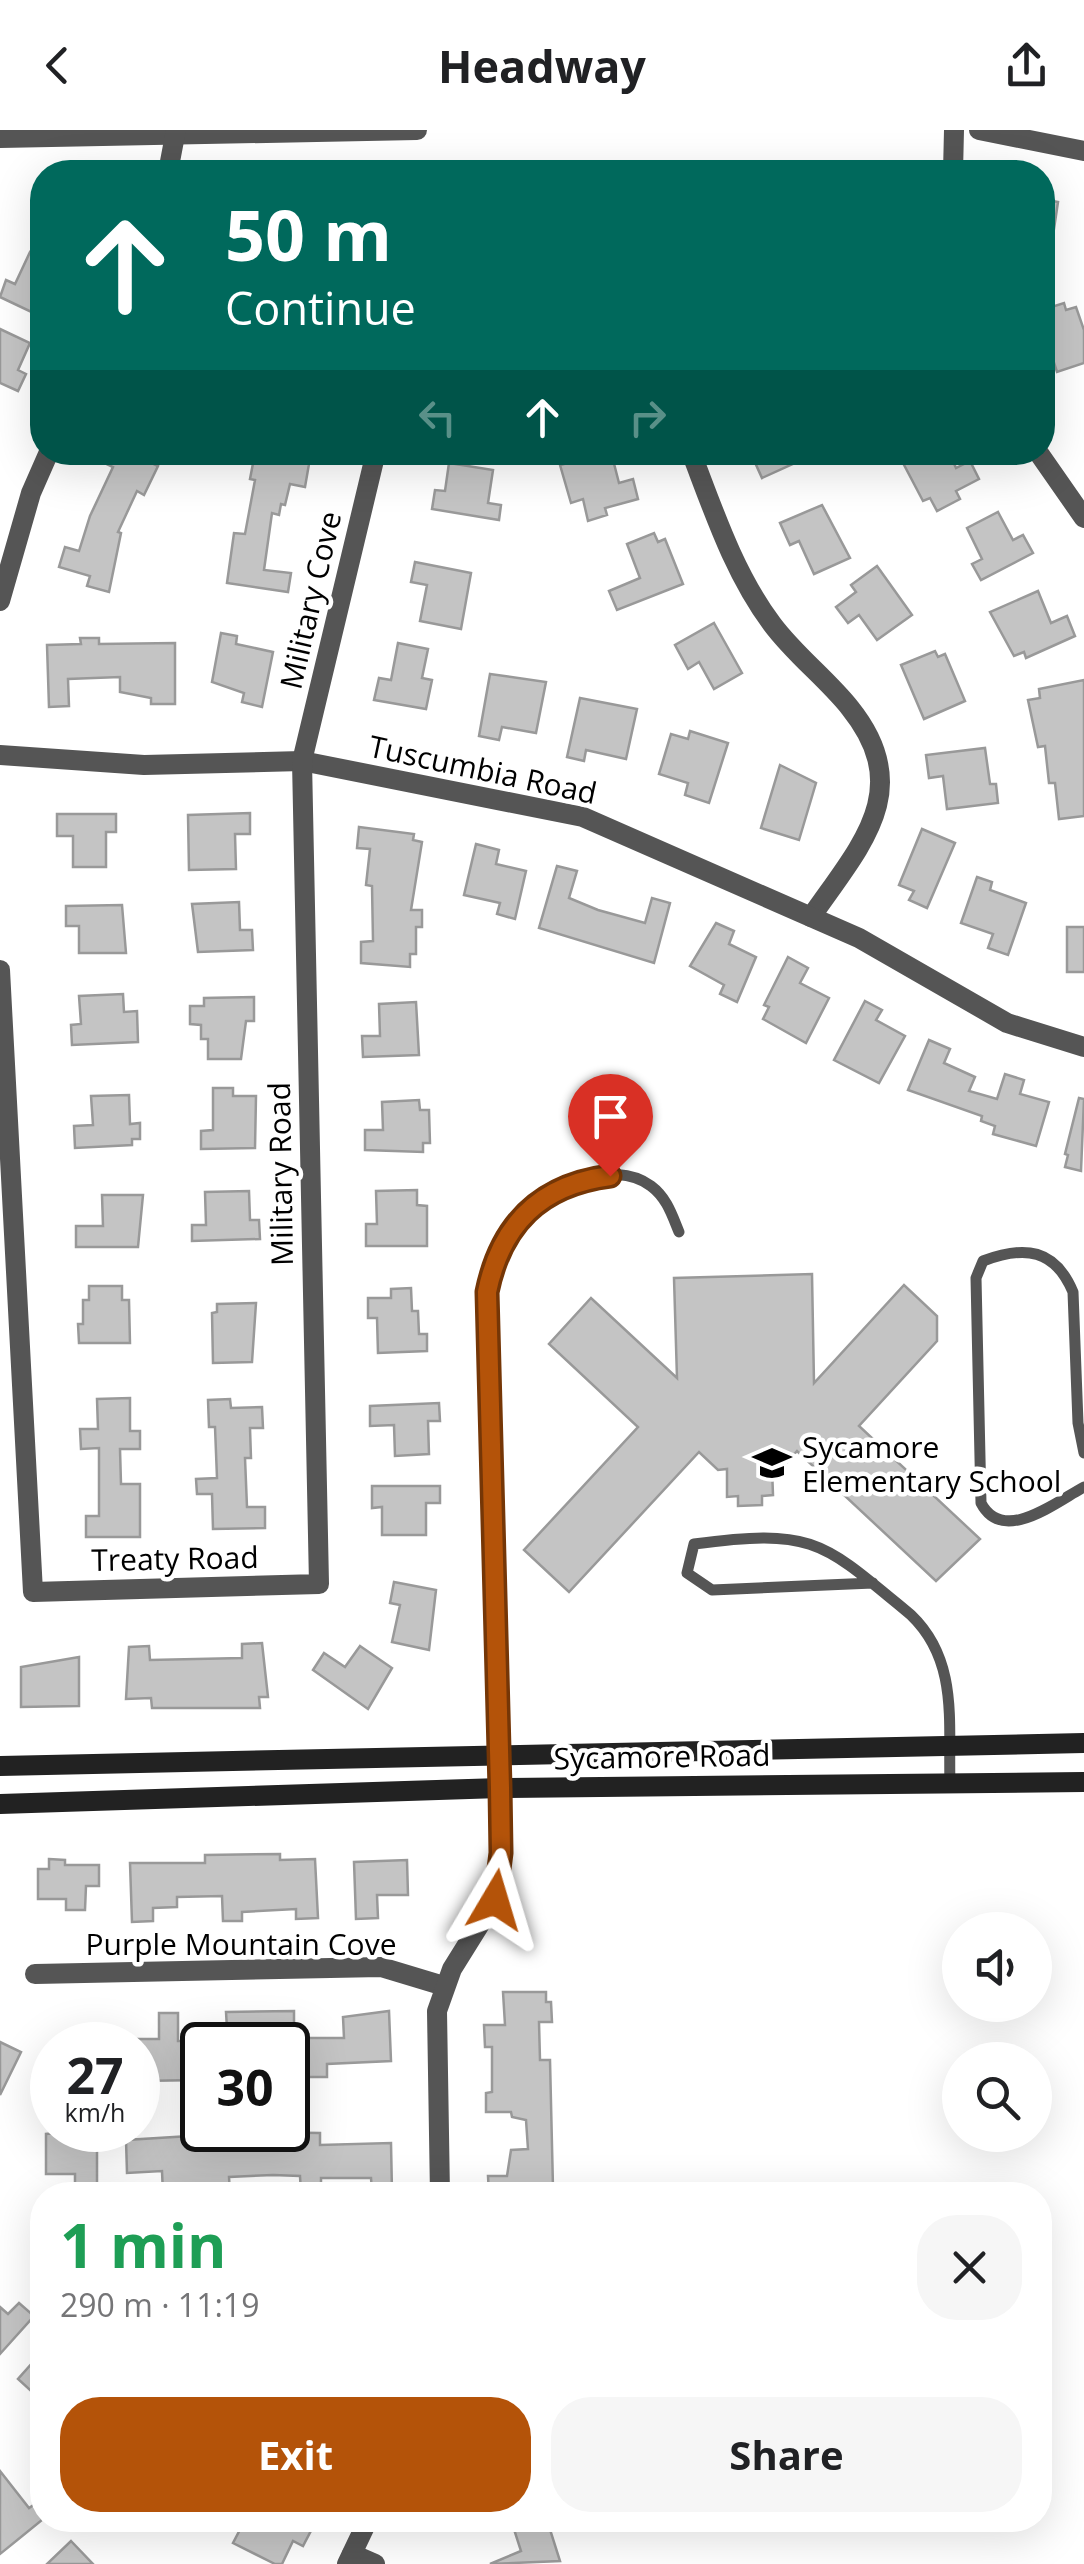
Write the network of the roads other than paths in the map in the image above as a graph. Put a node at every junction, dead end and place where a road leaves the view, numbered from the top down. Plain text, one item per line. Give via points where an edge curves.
1 (417, 130) edge
2 (954, 130) edge
3 (979, 130) edge
4 (176, 132) edge
5 (0, 138) edge
6 (1084, 151) edge
7 (170, 160) edge
8 (953, 160) edge
9 (43, 465) edge
10 (373, 465) edge
11 (696, 465) edge
12 (1047, 465) edge
13 (1084, 518) edge
14 (0, 600) edge
15 (0, 755) edge
16 (302, 762) junction
17 (811, 916) junction
18 (0, 970) edge
19 (1084, 1047) edge
20 (679, 1232) dead end
21 (1084, 1452) edge
22 (1084, 1487) edge
23 (872, 1583) junction
24 (319, 1584) joint
25 (1084, 1743) edge
26 (949, 1745) junction
27 (498, 1755) junction
28 (0, 1766) edge
29 (1084, 1782) edge
30 (950, 1784) junction
31 (500, 1788) junction
32 (0, 1804) edge
33 (35, 1974) dead end
34 (444, 1986) junction
35 (440, 2182) edge
36 (362, 2532) edge
37 (350, 2559) edge
38 (376, 2564) edge

1 - 4 street
2 - 8 street
3 - 6 street
4 - 5 street
4 - 7 street
9 - 14 street
10 - 16 street, Military Cove
11 - 17 street via 731,557 773,626 850,708 879,751 880,798 864,840
12 - 13 street
15 - 16 street, Tuscumbia Road via 144,765
16 - 17 street, Tuscumbia Road via 583,816
16 - 24 street, Military Road
17 - 19 street, Tuscumbia Road via 1007,1024
18 - 24 street, Treaty Road via 33,1592
20 - 27 lane via 666,1200 648,1184 588,1179 537,1200 494,1260 487,1292
21 - 22 lane via 1074,1292 1066,1274 1042,1255 1000,1254 983,1261 976,1278 981,1504 998,1520 1029,1520
23 - 23 lane via 836,1552 807,1540 694,1544 687,1572 712,1590
23 - 26 lane via 921,1624 947,1668
25 - 26 street, Sycamore Road
26 - 27 street, Sycamore Road
26 - 30 lane
27 - 28 street, Sycamore Road
27 - 31 street
29 - 30 street, Sycamore Road
30 - 31 street, Sycamore Road
31 - 32 street, Sycamore Road
31 - 34 street via 495,1900
33 - 34 street, Purple Mountain Cove via 366,1966 397,1968
34 - 35 street via 436,2028
36 - 37 street
37 - 38 street

